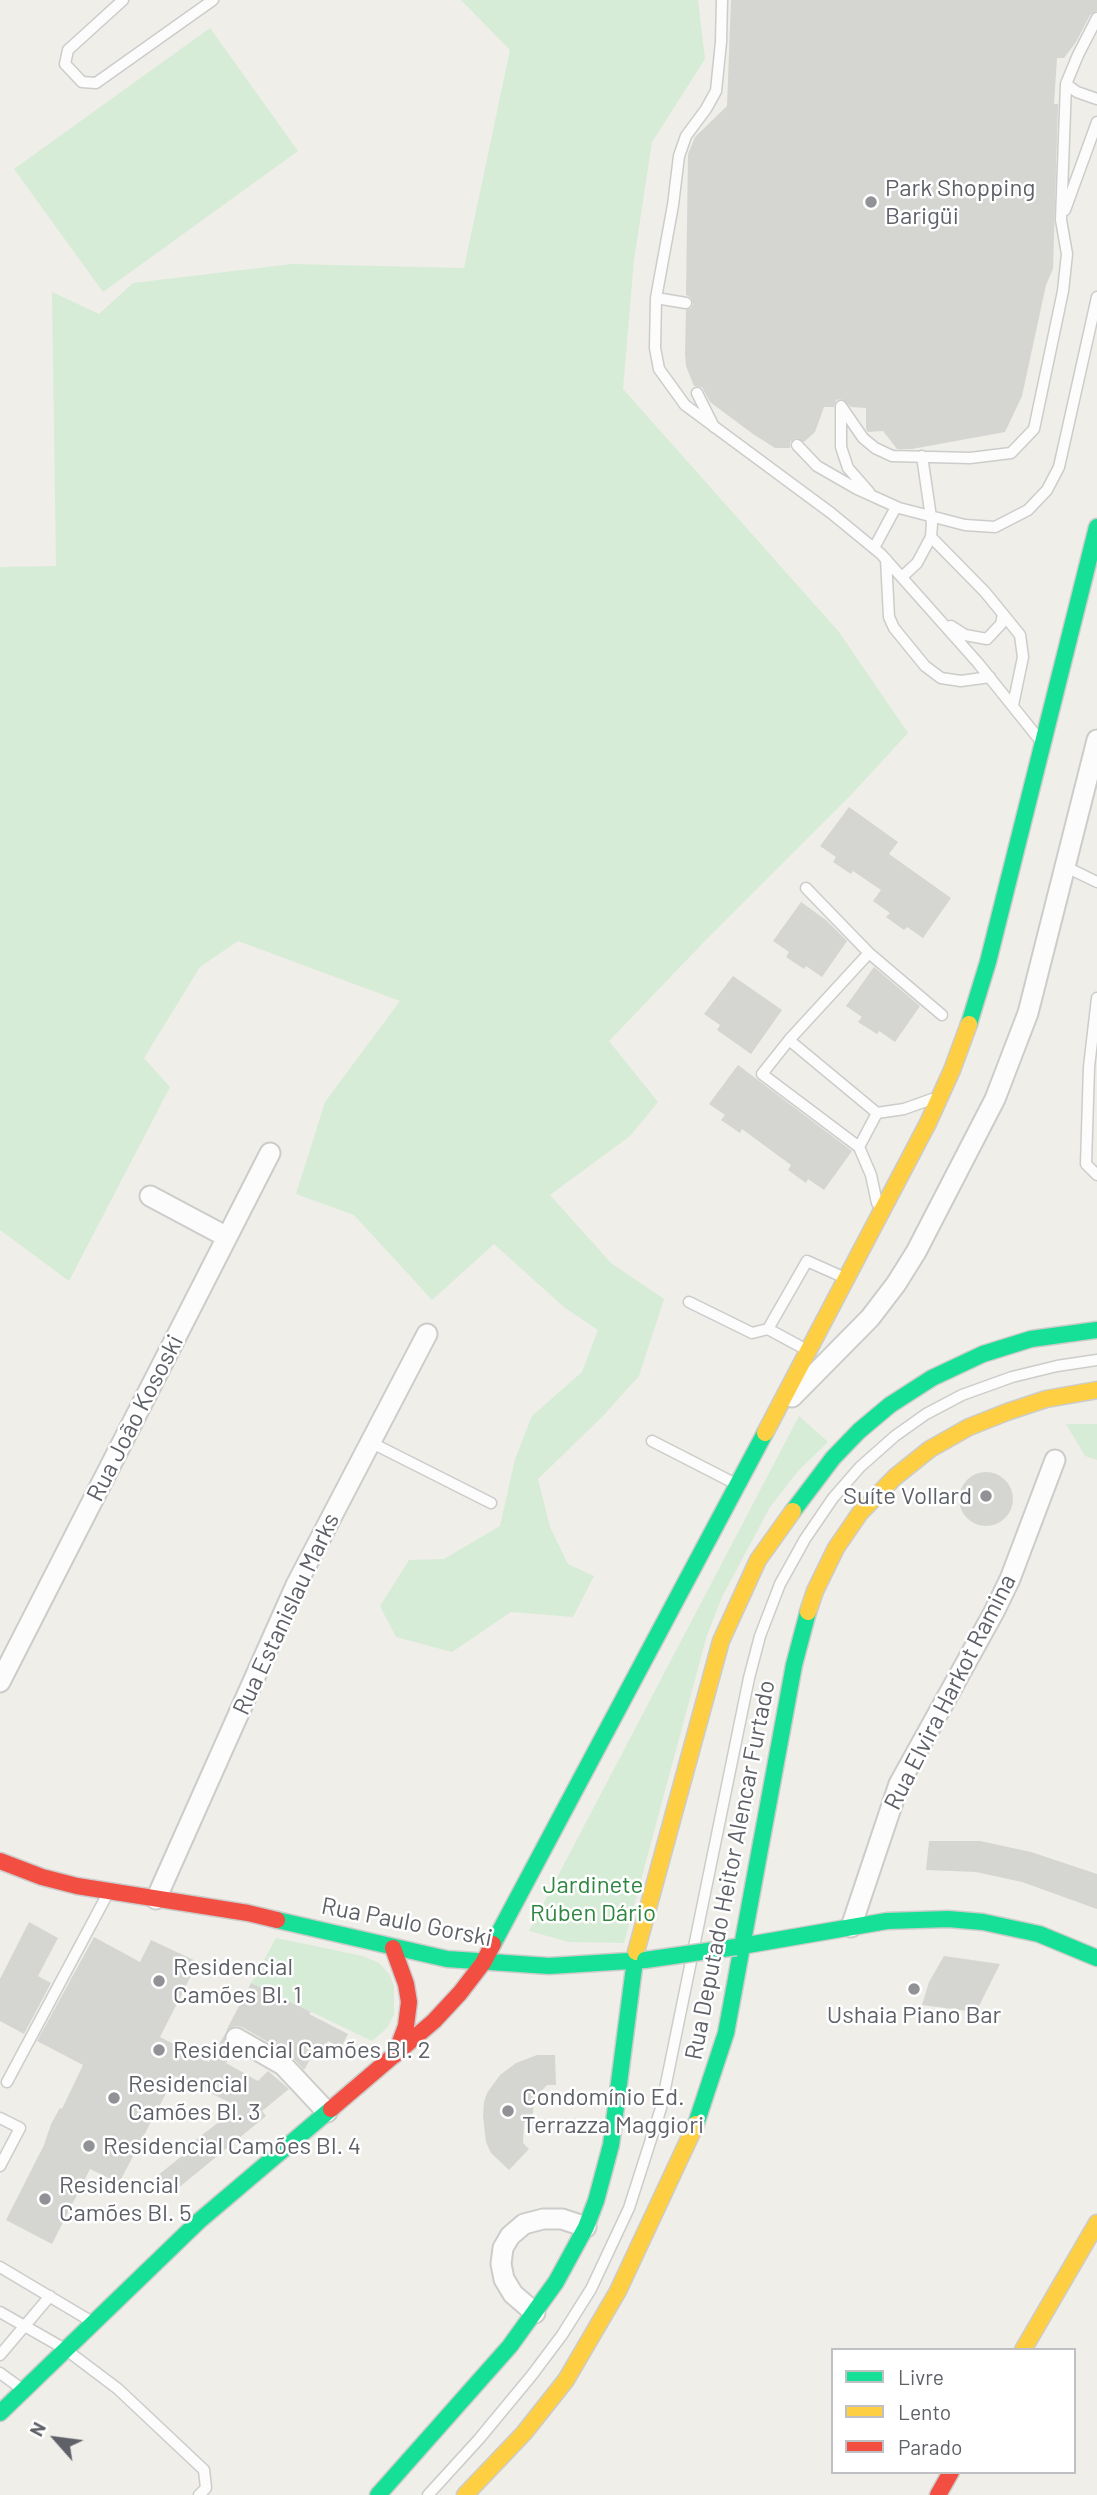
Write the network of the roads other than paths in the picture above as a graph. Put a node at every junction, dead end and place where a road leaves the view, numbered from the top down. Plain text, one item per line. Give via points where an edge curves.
1 (123, 0) edge
2 (214, 0) edge
3 (722, 0) edge
4 (1097, 18) edge
5 (1066, 84) junction
6 (1097, 99) edge
7 (1097, 122) edge
8 (1061, 220) junction
9 (1097, 297) edge
10 (656, 298) junction
11 (686, 303) dead end
12 (697, 393) dead end
13 (716, 430) junction
14 (797, 445) dead end
15 (922, 456) junction
16 (874, 498) junction
17 (896, 507) junction
18 (932, 516) junction
19 (1097, 527) edge
20 (931, 537) junction
21 (874, 548) junction
22 (886, 559) junction
23 (902, 576) junction
24 (1003, 614) junction
25 (944, 623) junction
26 (990, 677) junction
27 (1013, 705) junction
28 (1097, 740) edge
29 (1043, 745) junction
30 (1093, 771) edge
31 (1066, 867) junction
32 (1097, 882) edge
33 (806, 888) dead end
34 (869, 953) junction
35 (1097, 998) edge
36 (942, 1015) dead end
37 (789, 1040) junction
38 (941, 1095) junction
39 (877, 1113) junction
40 (859, 1147) junction
41 (270, 1153) dead end
42 (1097, 1175) edge
43 (150, 1196) dead end
44 (880, 1216) junction
45 (227, 1237) junction
46 (846, 1279) junction
47 (689, 1302) dead end
48 (768, 1329) junction
49 (1097, 1330) edge
50 (427, 1334) dead end
51 (808, 1350) junction
52 (1097, 1360) edge
53 (1097, 1390) edge
54 (774, 1415) junction
55 (652, 1440) dead end
56 (370, 1442) junction
57 (1055, 1460) dead end
58 (737, 1485) junction
59 (491, 1503) dead end
60 (0, 1682) edge
61 (0, 1861) edge
62 (109, 1892) junction
63 (156, 1899) junction
64 (851, 1927) junction
65 (739, 1947) junction
66 (393, 1948) junction
67 (1097, 1958) edge
68 (639, 1961) junction
69 (483, 1963) junction
70 (236, 2038) dead end
71 (395, 2055) junction
72 (7, 2082) dead end
73 (327, 2112) junction
74 (0, 2118) edge
75 (0, 2166) edge
76 (1097, 2223) edge
77 (586, 2227) junction
78 (0, 2267) edge
79 (50, 2295) junction
80 (0, 2312) edge
81 (535, 2313) junction
82 (93, 2322) junction
83 (26, 2325) junction
84 (1024, 2348) edge
85 (65, 2349) junction
86 (0, 2355) edge
87 (0, 2372) edge
88 (23, 2389) junction
89 (0, 2413) edge
90 (950, 2474) edge
91 (199, 2495) edge
92 (378, 2495) edge
93 (428, 2495) edge
94 (465, 2495) edge
95 (938, 2495) edge

1 - 2 lane via 68,50 65,64 82,82 96,83
3 - 10 lane via 716,91 686,136 679,156
4 - 5 lane
5 - 6 lane
5 - 8 lane
7 - 8 lane
8 - 15 lane via 1067,254 1063,291 1034,429 1011,453 970,458
9 - 18 lane via 1059,467 1047,490 1028,510 995,527
10 - 11 lane
10 - 13 lane via 659,369 685,405
12 - 13 lane
13 - 21 lane
14 - 16 lane via 817,466
15 - 16 lane via 892,456 875,448 841,406 841,447 848,468
15 - 18 lane
16 - 17 lane
17 - 18 lane
17 - 21 lane
18 - 20 lane
19 - 29 street
20 - 23 lane via 917,564
20 - 24 lane
21 - 22 lane
22 - 23 lane
22 - 26 lane via 889,617 925,666 941,678
23 - 25 lane
24 - 25 lane via 1001,624 987,639 965,635
24 - 27 lane via 1020,635 1023,657
25 - 26 lane
26 - 27 lane
27 - 29 lane
28 - 30 street
29 - 38 street via 976,1005
30 - 31 street
31 - 32 lane
31 - 54 street via 1014,1054 916,1252 870,1318
33 - 34 lane
34 - 36 lane
34 - 37 lane
35 - 42 lane via 1086,1164
37 - 39 lane
37 - 40 lane via 762,1074
38 - 39 lane
38 - 44 street
39 - 40 lane
40 - 44 lane
41 - 45 street, Rua João Kososki
43 - 45 street
44 - 46 street
45 - 60 street, Rua João Kososki
46 - 48 lane via 807,1261
46 - 51 street
47 - 48 lane via 752,1334
48 - 51 lane
49 - 68 street via 1031,1339 983,1354 932,1378 859,1431 808,1488 758,1560 721,1641
50 - 56 street, Rua Estanislau Marks
51 - 54 street
52 - 93 lane via 1012,1377 926,1414 860,1467 805,1539 780,1584 760,1636 661,2108 629,2208 591,2289 562,2335
53 - 65 street, Rua Deputado Heitor Alencar Furtado via 1007,1412 930,1449 860,1513 836,1548 815,1591 794,1665
54 - 58 street
55 - 58 lane
56 - 59 lane
56 - 63 street, Rua Estanislau Marks via 296,1585
57 - 64 street, Rua Elvira Harkot Ramina via 994,1612 899,1784
58 - 69 street
61 - 62 street, Rua Paulo Gorski via 42,1877
62 - 63 street, Rua Paulo Gorski
62 - 72 lane
63 - 66 street, Rua Paulo Gorski via 284,1921
64 - 65 street, Rua Paulo Gorski
64 - 67 street, Rua Paulo Gorski via 915,1919 984,1922 1039,1934
65 - 68 street, Rua Paulo Gorski, bridge
65 - 94 street, Rua Deputado Heitor Alencar Furtado via 726,2033 707,2095 618,2291 546,2407
66 - 69 street, Rua Paulo Gorski
66 - 71 street via 409,2003
68 - 69 street, Rua Paulo Gorski via 549,1966
68 - 77 street via 611,2146
69 - 71 street via 435,2021
70 - 73 street via 283,2066
71 - 73 street
73 - 82 street via 198,2221
74 - 75 lane via 19,2128
76 - 84 street
77 - 81 street
77 - 81 street via 543,2219 524,2224 510,2235 503,2248 504,2278 513,2294
78 - 79 lane
79 - 82 lane
79 - 83 lane
80 - 83 lane
81 - 92 street via 482,2381
82 - 85 street
83 - 85 lane
83 - 86 lane
85 - 88 street
85 - 91 lane via 118,2389 204,2470 206,2488
87 - 88 lane
88 - 89 street
90 - 95 street

